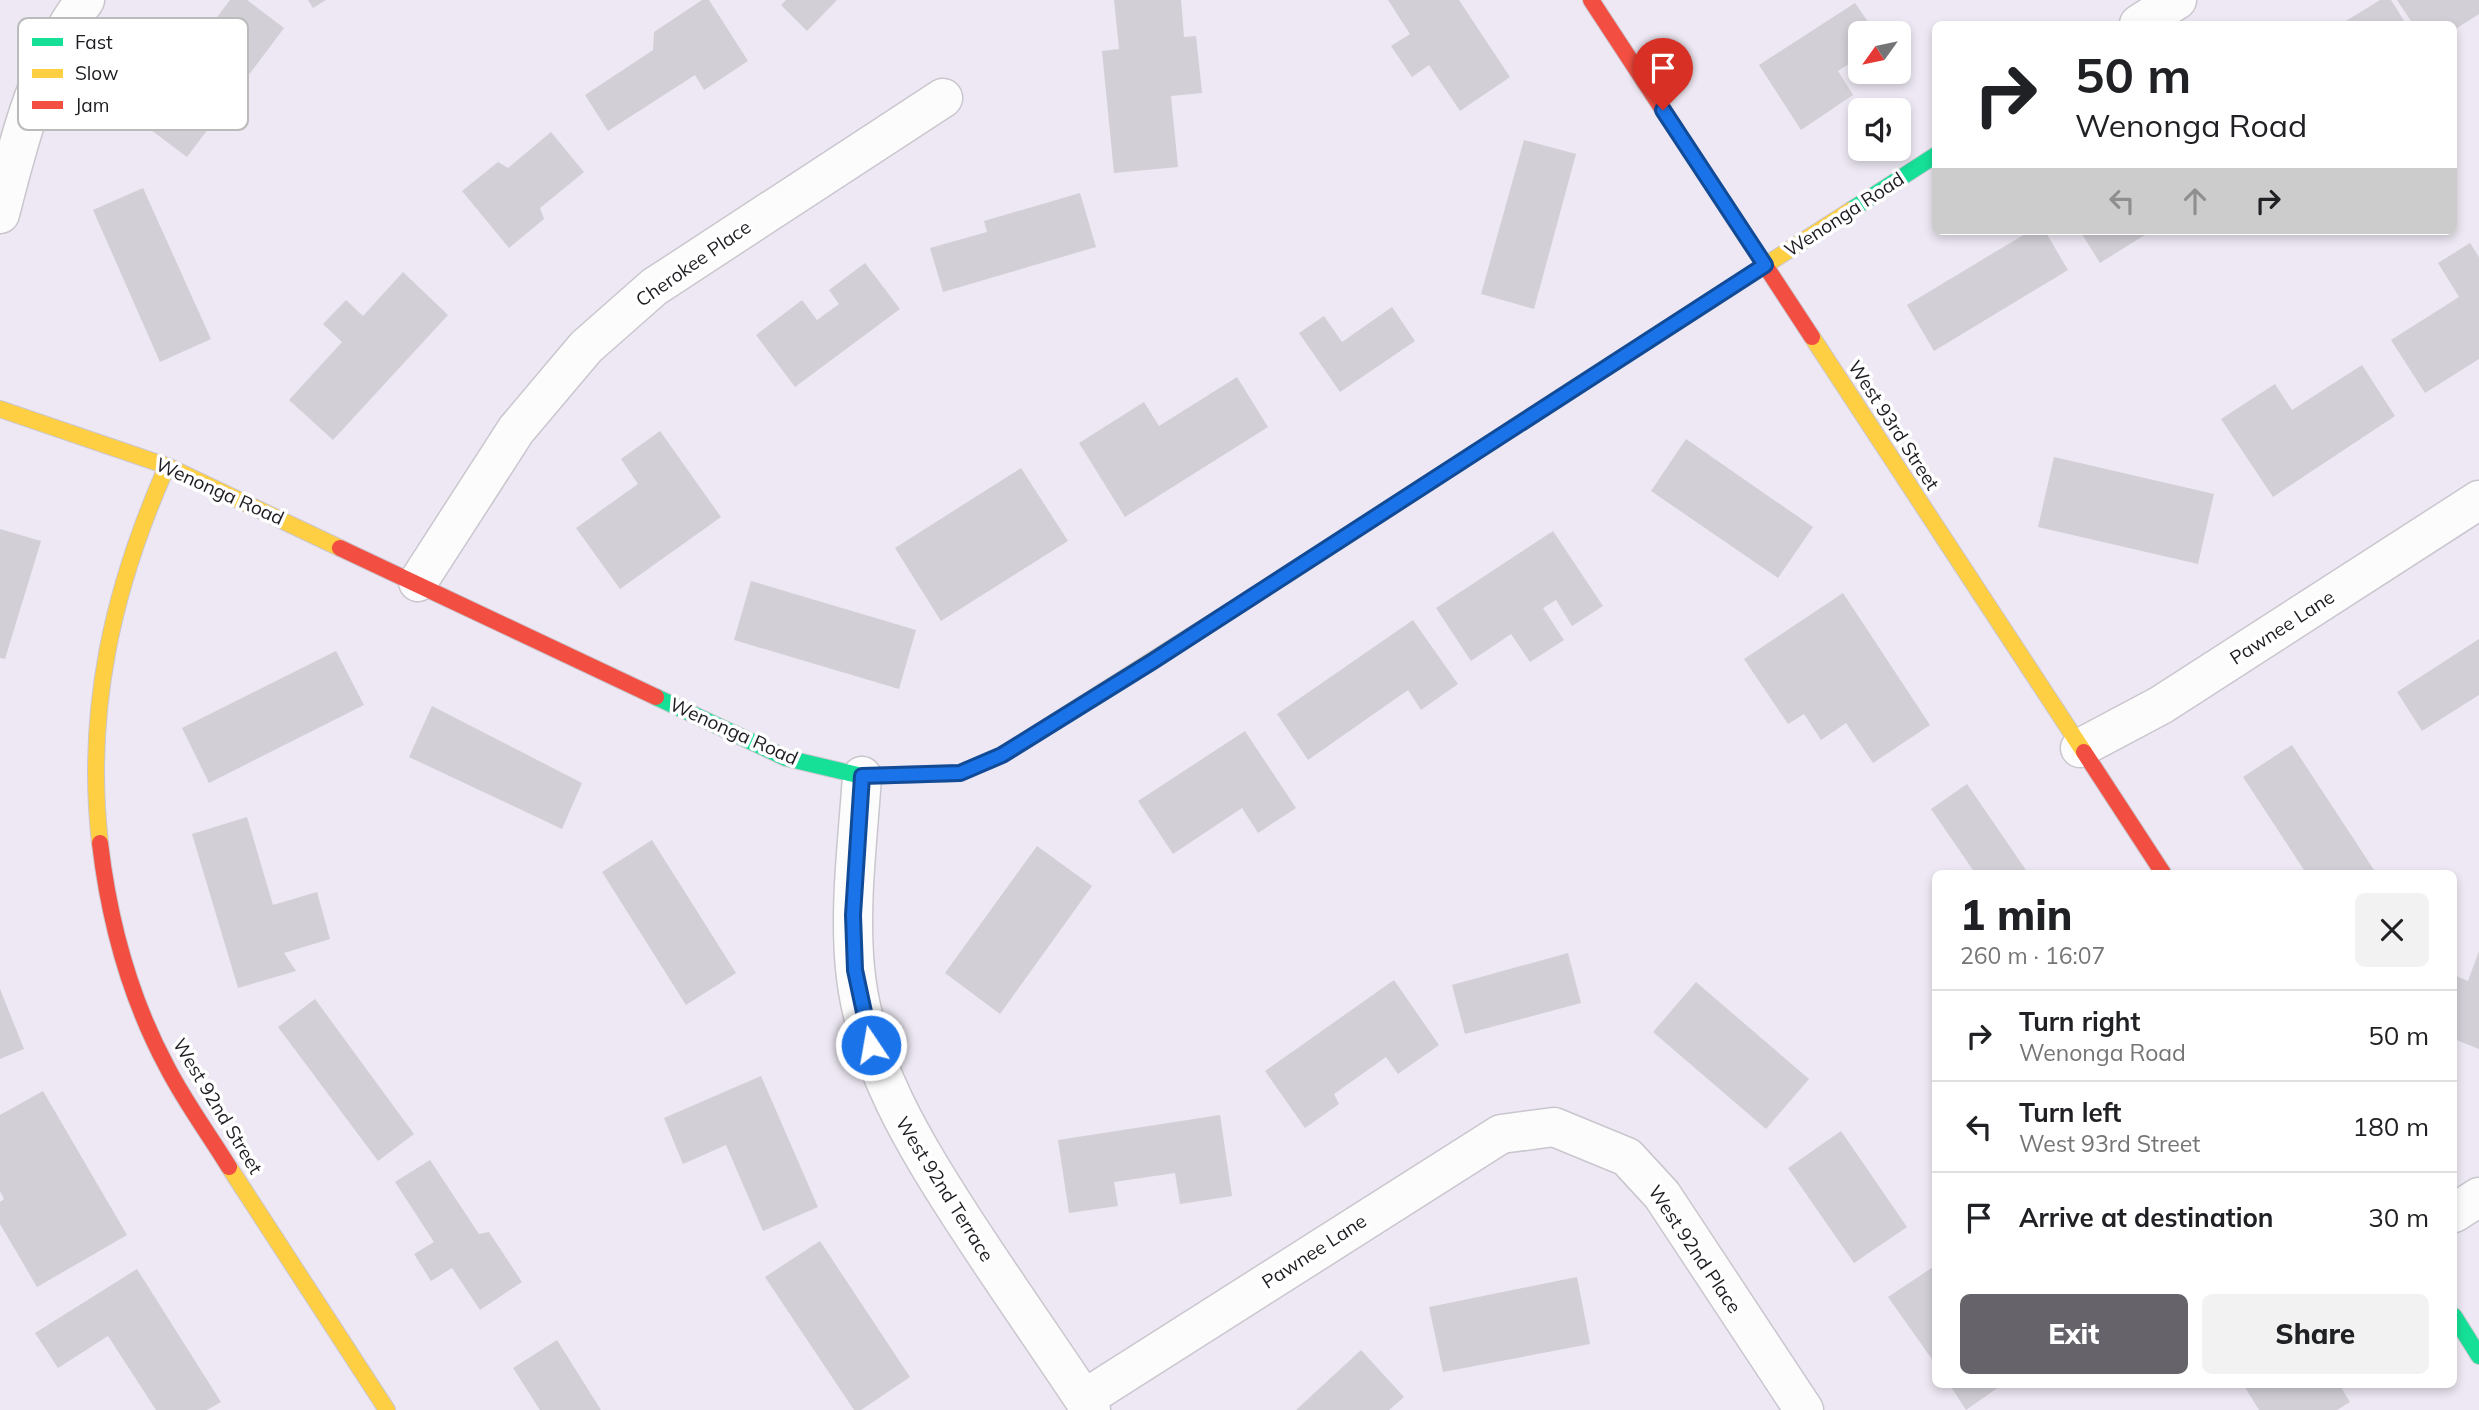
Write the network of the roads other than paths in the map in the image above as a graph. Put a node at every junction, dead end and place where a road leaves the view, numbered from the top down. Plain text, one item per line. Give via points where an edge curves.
1 (85, 0) edge
2 (1591, 0) edge
3 (2177, 0) edge
4 (75, 18) edge
5 (2144, 21) edge
6 (943, 98) dead end
7 (22, 130) edge
8 (1932, 158) edge
9 (0, 214) edge
10 (1765, 265) junction
11 (0, 409) edge
12 (167, 466) junction
13 (2479, 500) edge
14 (418, 582) junction
15 (2080, 748) junction
16 (862, 776) junction
17 (2161, 870) edge
18 (1554, 1127) joint
19 (2479, 1197) edge
20 (2457, 1211) edge
21 (2457, 1321) edge
22 (2479, 1356) edge
23 (1087, 1405) edge
24 (387, 1410) edge
25 (1804, 1410) edge

1 - 4 street
2 - 10 street, West 93rd Street
3 - 5 street
6 - 14 street, Cherokee Place via 654,287 586,347 516,429
7 - 9 street
8 - 10 street, Wenonga Road
10 - 15 street, West 93rd Street
10 - 16 street, Wenonga Road via 1002,755 960,773
11 - 12 street, Wenonga Road
12 - 14 street, Wenonga Road
12 - 24 street, West 92nd Street via 130,556 100,685 94,789 104,888 130,983 163,1060
13 - 15 street, Pawnee Lane via 2161,705
14 - 16 street, Wenonga Road via 786,758
15 - 17 street, West 93rd Street
16 - 23 street, West 92nd Terrace via 853,915 855,970 871,1045 896,1109 925,1161
18 - 23 street, Pawnee Lane via 1501,1134
18 - 25 street, West 92nd Place via 1627,1157 1662,1195
19 - 20 street
21 - 22 street

